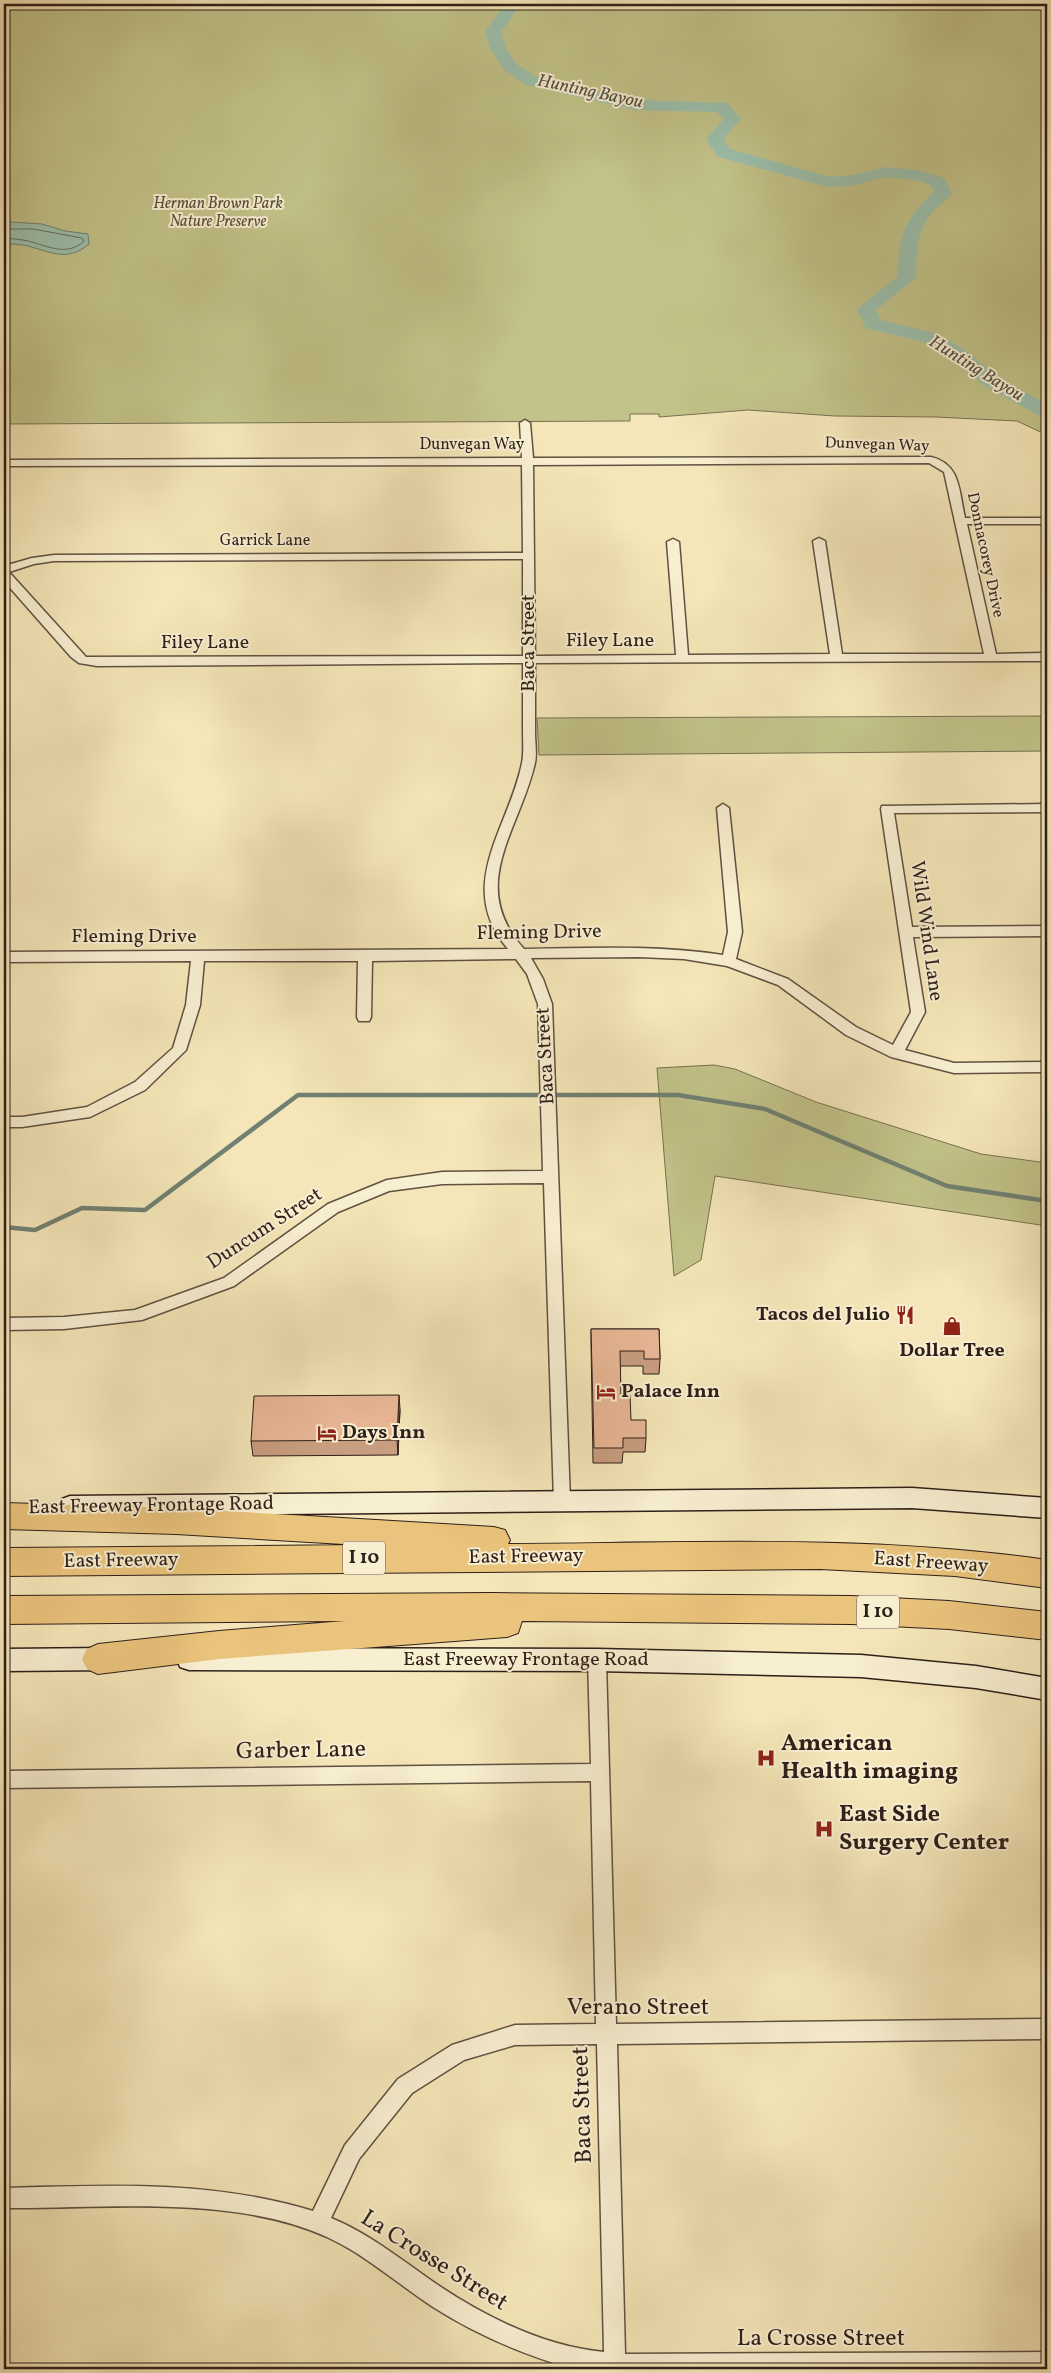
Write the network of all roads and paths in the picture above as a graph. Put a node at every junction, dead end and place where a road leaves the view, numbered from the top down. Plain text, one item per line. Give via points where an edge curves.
1 (525, 423) dead end
2 (528, 461) junction
3 (4, 463) edge
4 (940, 464) joint
5 (961, 521) junction
6 (1047, 521) edge
7 (819, 541) dead end
8 (672, 542) dead end
9 (529, 556) junction
10 (4, 570) edge
11 (4, 574) edge
12 (837, 658) junction
13 (991, 658) junction
14 (1047, 658) edge
15 (682, 659) junction
16 (529, 660) junction
17 (723, 808) dead end
18 (1047, 808) edge
19 (1047, 931) edge
20 (907, 932) junction
21 (518, 953) junction
22 (198, 956) junction
23 (365, 956) junction
24 (4, 958) edge
25 (729, 961) junction
26 (364, 1017) dead end
27 (896, 1053) junction
28 (1047, 1067) edge
29 (4, 1122) edge
30 (550, 1177) junction
31 (4, 1324) edge
32 (562, 1501) junction
33 (4, 1507) edge
34 (1047, 1508) edge
35 (4, 1516) edge
36 (725, 1555) junction
37 (4, 1562) edge
38 (1047, 1574) edge
39 (708, 1608) junction
40 (4, 1610) edge
41 (1047, 1626) edge
42 (98, 1659) junction
43 (4, 1660) edge
44 (597, 1660) junction
45 (1047, 1689) edge
46 (600, 1772) junction
47 (4, 1779) edge
48 (1047, 2029) edge
49 (606, 2033) junction
50 (4, 2198) edge
51 (318, 2223) junction
52 (1047, 2364) edge
53 (615, 2367) edge

1 - 2 street, Baca Street
2 - 3 street, Dunvegan Way
2 - 4 street, Dunvegan Way via 921,459
2 - 9 street, Baca Street
4 - 5 street, Donnacorey Drive via 949,471
5 - 6 street
5 - 13 street, Donnacorey Drive
7 - 12 street
8 - 15 street
9 - 10 street, Garrick Lane via 54,558
9 - 16 street, Baca Street
11 - 16 street, Filey Lane via 83,660
12 - 13 street, Filey Lane
12 - 15 street, Filey Lane
13 - 14 street, Filey Lane
15 - 16 street, Filey Lane
16 - 21 street, Baca Street via 529,761 520,796 494,862 489,891 497,923
17 - 25 street via 734,932
18 - 20 street, Wild Wind Lane via 887,809
19 - 20 street
20 - 27 street, Wild Wind Lane via 918,1012
21 - 23 street, Fleming Drive
21 - 25 street, Fleming Drive via 638,952 684,954
21 - 30 street, Baca Street via 529,966 545,1004
22 - 23 street, Fleming Drive
22 - 24 street, Fleming Drive
22 - 29 street via 193,1005 179,1050 140,1086 90,1112
23 - 26 street
25 - 27 street, Fleming Drive via 783,982 851,1031
27 - 28 street, Fleming Drive via 954,1068
30 - 31 street, Duncum Street via 442,1178 387,1186 333,1208 230,1282 164,1306 136,1316 64,1324
30 - 32 street, Baca Street
32 - 33 main road, East Freeway Frontage Road
32 - 34 main road, East Freeway Frontage Road via 912,1498
35 - 36 highway via 176,1521
36 - 37 highway, East Freeway / I 10
36 - 38 highway, East Freeway / I 10 via 820,1555 955,1562
39 - 40 highway, I 10 via 522,1606
39 - 41 highway, I 10 via 932,1615
39 - 42 highway via 218,1645
42 - 43 main road, East Freeway Frontage Road
42 - 44 main road, East Freeway Frontage Road
44 - 45 main road, East Freeway Frontage Road via 861,1666 976,1677
44 - 46 street, Baca Street
46 - 47 street, Garber Lane
46 - 49 street, Baca Street
48 - 49 street, Verano Street
49 - 51 street, Verano Street via 515,2035 459,2052 405,2086 352,2152
49 - 53 street, Baca Street
50 - 51 street, La Crosse Street via 164,2195 246,2205
51 - 53 street, La Crosse Street via 380,2255 438,2298 494,2330 578,2359
52 - 53 street, La Crosse Street

